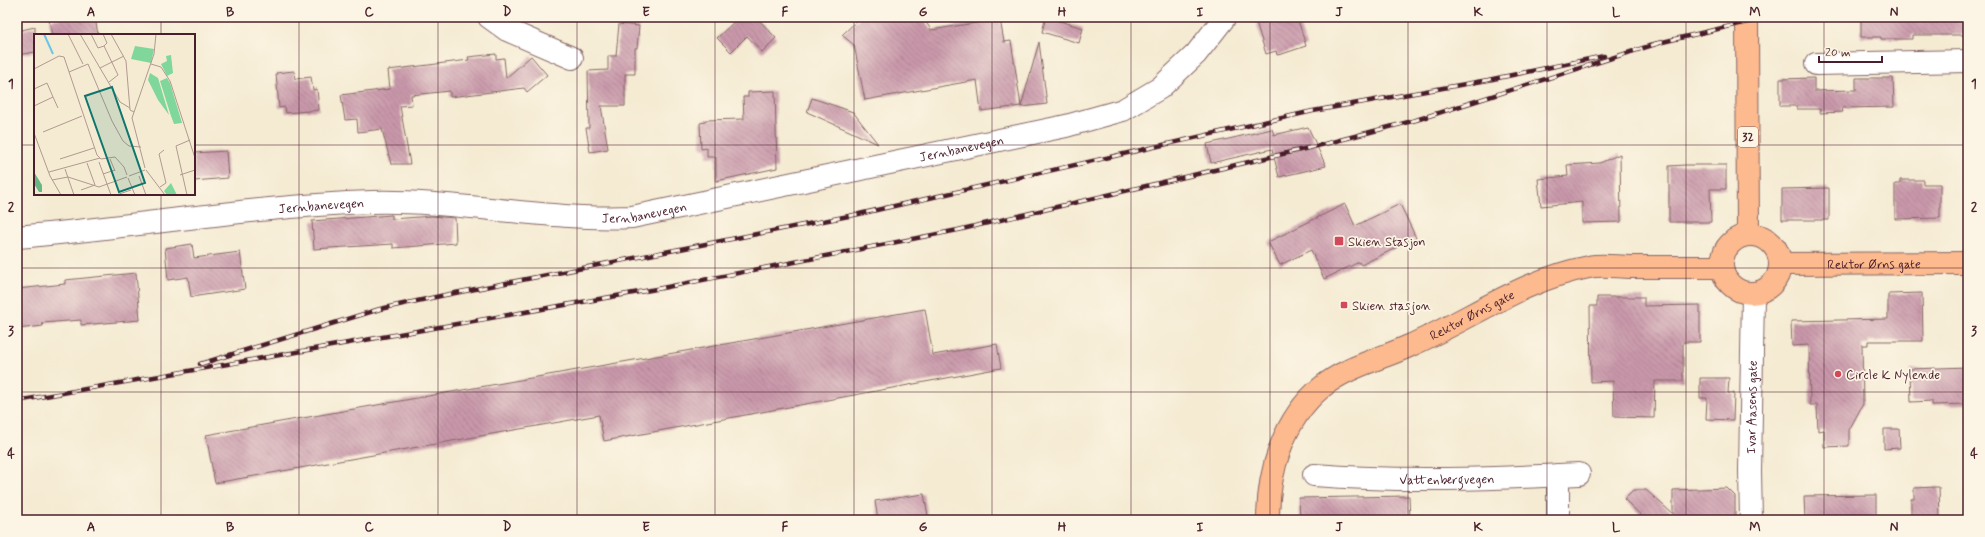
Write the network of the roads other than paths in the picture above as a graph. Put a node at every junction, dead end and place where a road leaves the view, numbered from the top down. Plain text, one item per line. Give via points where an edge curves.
1 (489, 17) edge
2 (1225, 17) edge
3 (1747, 17) edge
4 (572, 58) dead end
5 (1968, 61) edge
6 (1816, 64) dead end
7 (1748, 235) junction
8 (17, 237) edge
9 (1968, 263) edge
10 (1780, 264) junction
11 (1722, 267) junction
12 (1753, 294) junction
13 (1314, 475) dead end
14 (1268, 520) edge
15 (1558, 520) edge
16 (1751, 520) edge

1 - 4 street via 506,30
2 - 8 street, Jernbanevegen via 1196,54 1160,88 1123,110 1066,126 632,217 598,218 430,202 373,202 294,207
3 - 7 main road, 32
5 - 6 street
7 - 10 main road via 1766,239 1778,252
7 - 11 main road via 1732,242 1722,258
9 - 10 main road, Rektor Ørns gate
10 - 12 main road via 1777,277 1770,286
11 - 12 main road via 1728,284 1744,293
11 - 14 main road, Rektor Ørns gate via 1591,266 1564,272 1539,281 1410,346 1339,376 1322,387 1290,424 1274,466 1269,488
12 - 16 street, Ivar Aasens gate
13 - 15 street, Vattenbergvegen via 1418,480 1568,474

